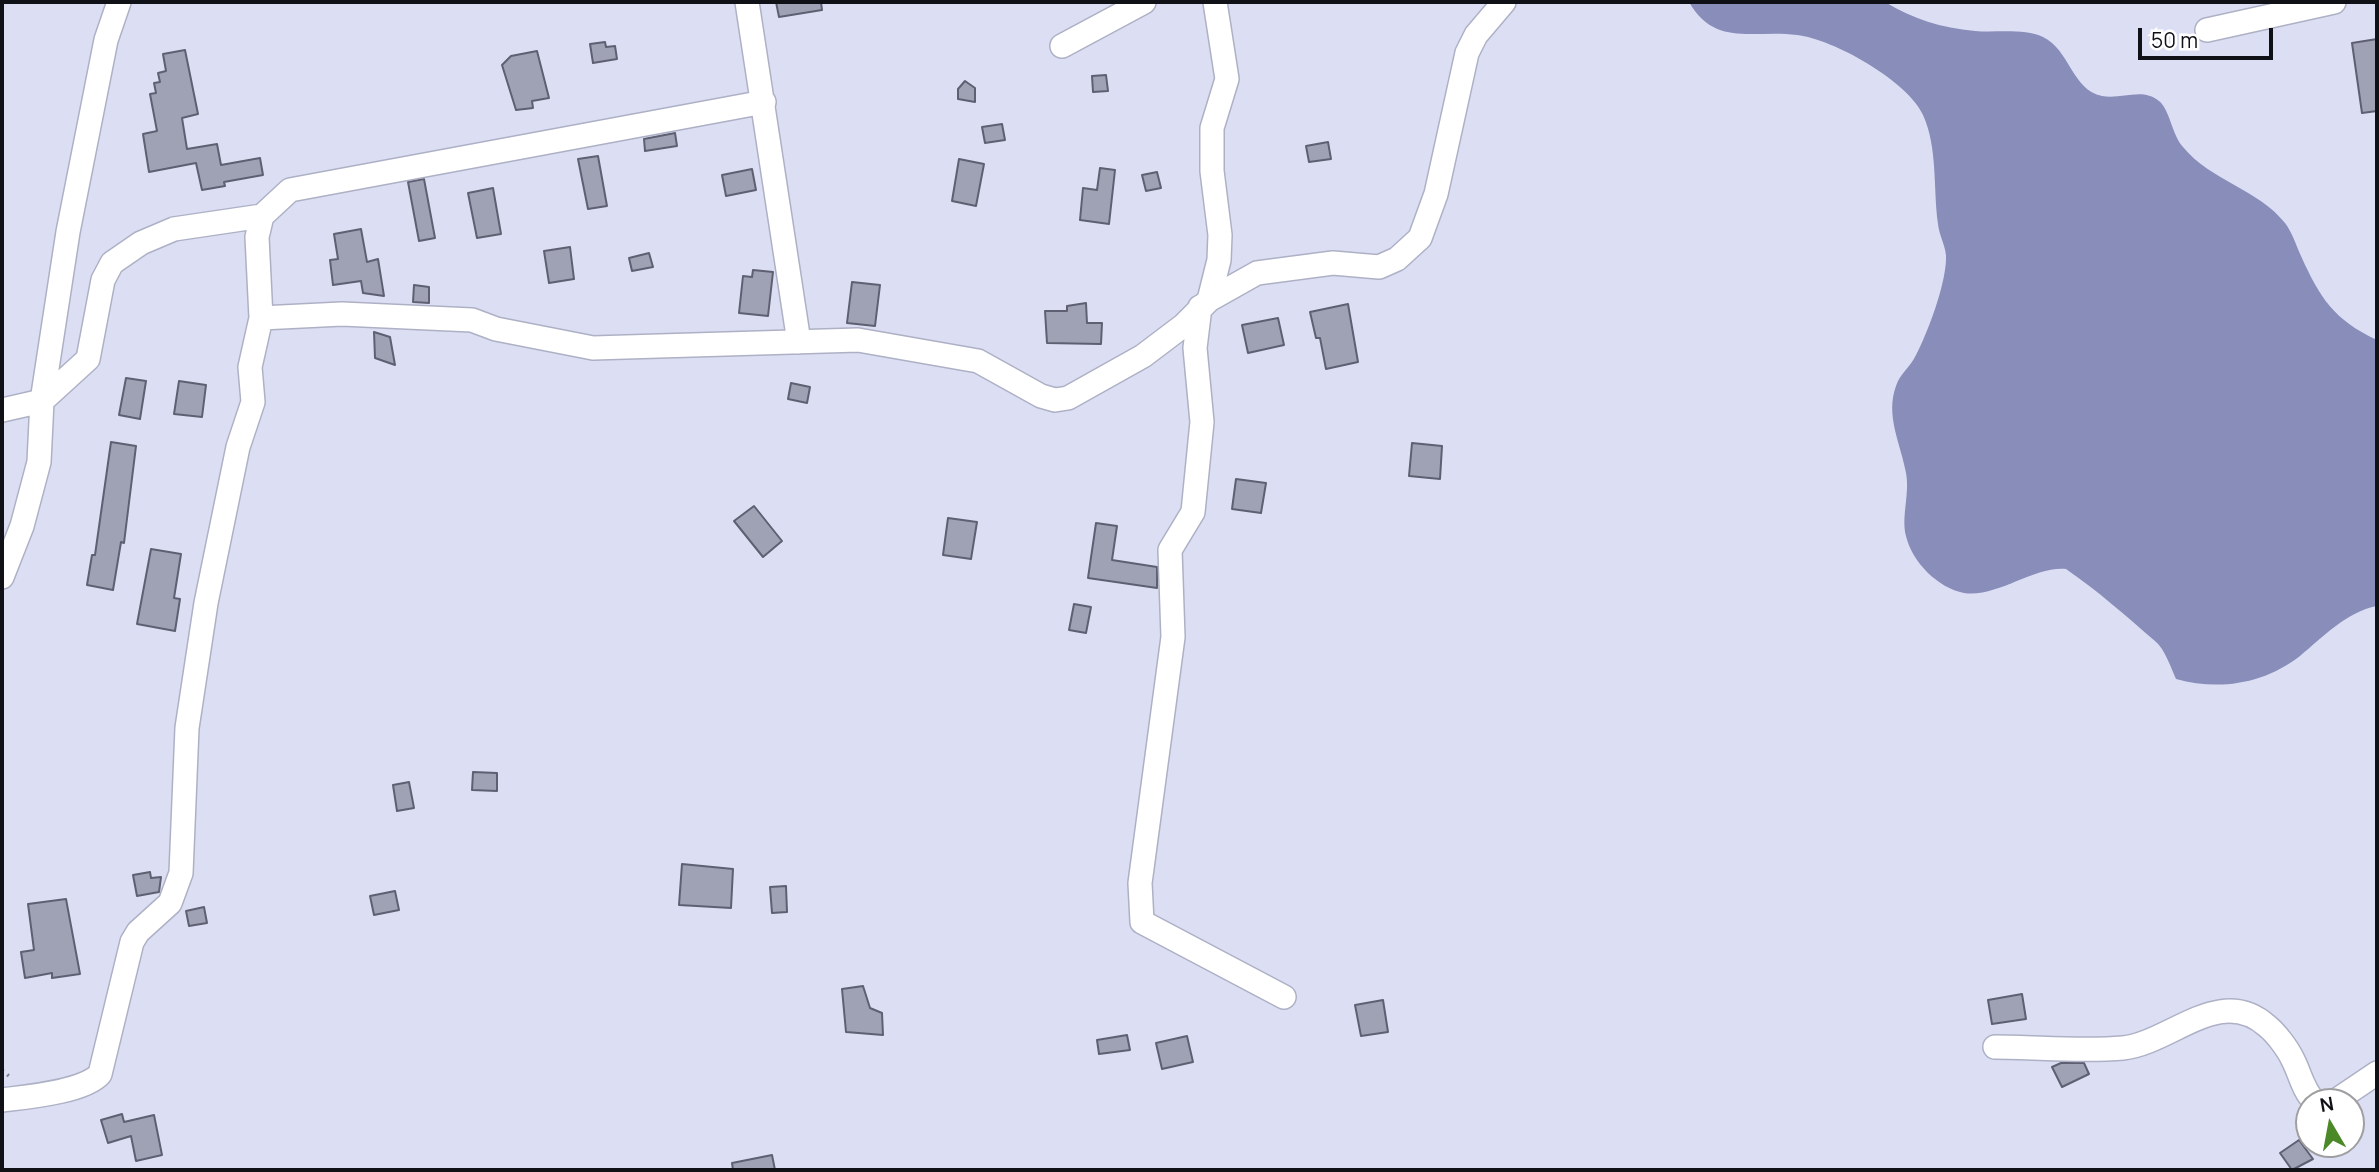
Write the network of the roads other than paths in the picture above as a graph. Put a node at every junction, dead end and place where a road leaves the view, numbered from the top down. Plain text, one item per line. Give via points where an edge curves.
1 (120, 2) edge
2 (747, 2) edge
3 (1143, 2) edge
4 (1215, 2) edge
5 (1504, 2) edge
6 (2334, 2) edge
7 (2207, 30) dead end
8 (1062, 46) dead end
9 (764, 102) junction
10 (262, 216) junction
11 (1205, 304) junction
12 (261, 318) junction
13 (799, 342) junction
14 (42, 401) junction
15 (2, 410) edge
16 (2, 577) edge
17 (1284, 997) dead end
18 (1994, 1047) dead end
19 (2377, 1073) edge
20 (2308, 1088) edge
21 (2355, 1088) edge
22 (2, 1100) edge

1 - 14 street via 106,40 68,232
2 - 9 street
3 - 8 street
4 - 11 street via 1227,79 1212,128 1220,235 1219,260
5 - 11 street via 1467,53 1436,194 1420,238 1397,259 1379,267 1333,263 1257,272
6 - 7 street
9 - 10 street via 290,190
9 - 13 street
10 - 12 street via 257,237
10 - 14 street via 174,229 141,243 112,263 103,280 88,359
11 - 13 street via 1143,356 1082,393 1055,400 978,361 858,340
11 - 17 street via 1195,348 1202,422 1193,512 1170,550 1174,637 1140,883 1142,922
12 - 13 street via 342,314 472,320 495,329 593,348
12 - 22 street via 250,367 253,402 238,447 213,563 187,728 177,889 170,903 132,942 100,1074 80,1086
14 - 15 street
14 - 16 street via 39,462
18 - 20 street via 2124,1048 2202,1016 2237,1013 2268,1027 2292,1057
19 - 21 street

